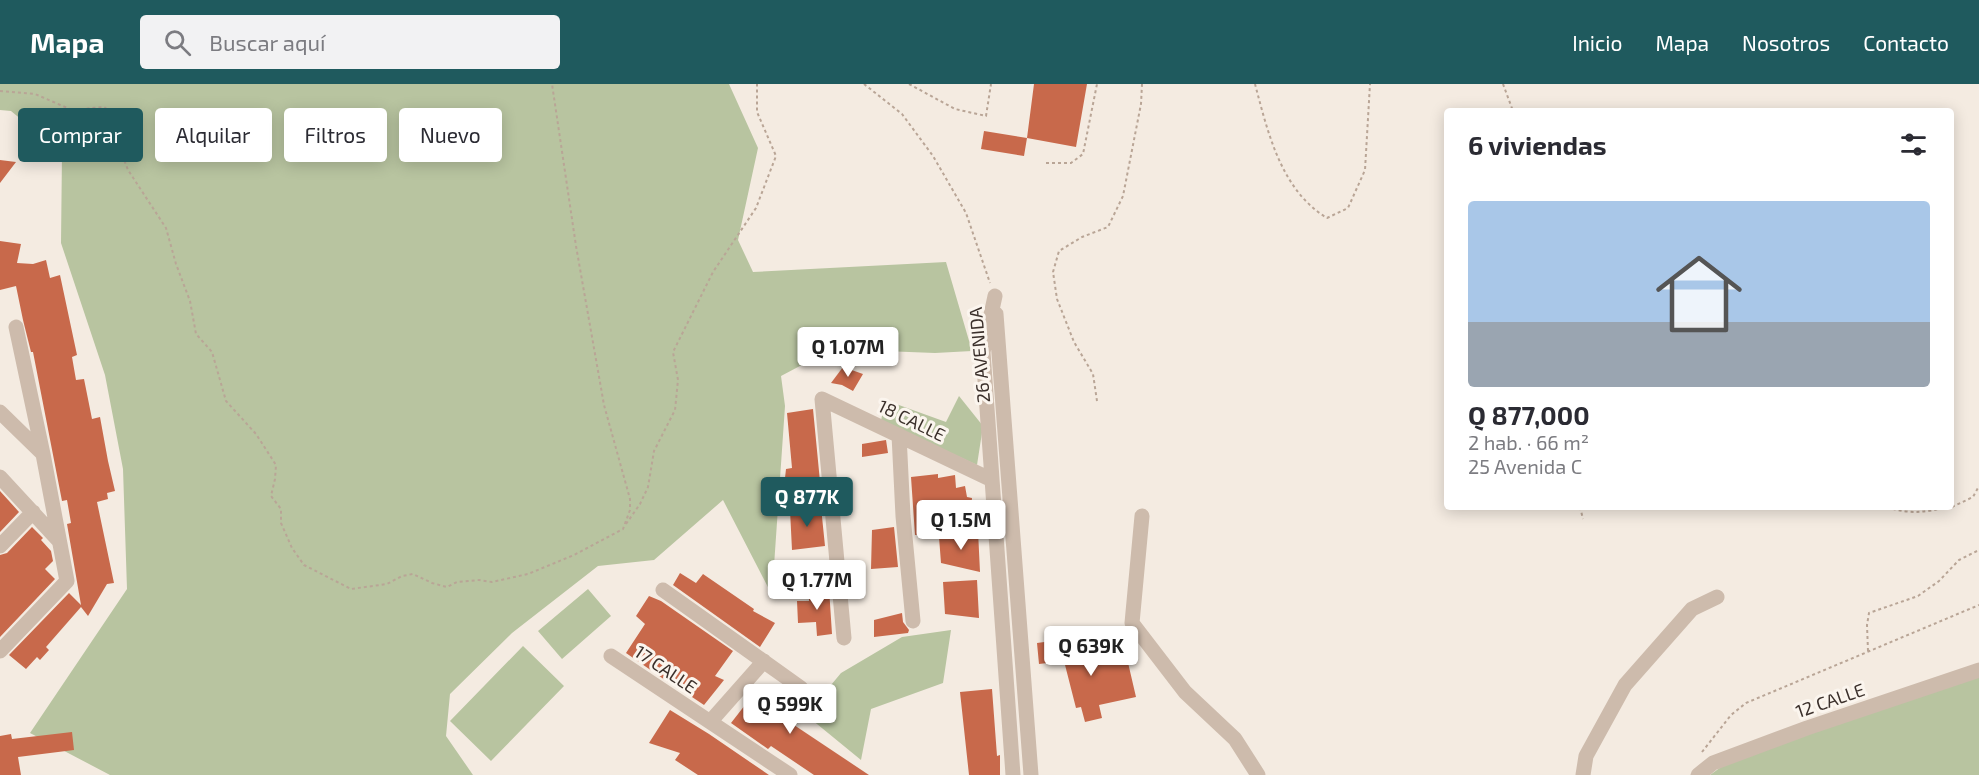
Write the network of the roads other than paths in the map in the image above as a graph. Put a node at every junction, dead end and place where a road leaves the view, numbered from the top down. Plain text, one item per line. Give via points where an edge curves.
1 (16, 327) dead end
2 (0, 412) edge
3 (899, 435) junction
4 (44, 454) junction
5 (0, 477) edge
6 (992, 480) junction
7 (33, 512) junction
8 (1142, 516) dead end
9 (59, 541) junction
10 (0, 546) edge
11 (663, 590) dead end
12 (1717, 597) dead end
13 (913, 621) dead end
14 (844, 638) dead end
15 (0, 651) edge
16 (611, 656) dead end
17 (764, 661) junction
18 (1979, 670) edge
19 (801, 688) dead end
20 (710, 722) junction
21 (789, 775) edge
22 (1013, 775) edge
23 (1031, 775) edge
24 (1258, 775) edge
25 (1583, 775) edge
26 (1698, 775) edge

1 - 4 street
2 - 4 street
3 - 6 street, 18 CALLE
3 - 13 street
3 - 14 street, 18 CALLE via 822,399
4 - 9 street
5 - 7 street
6 - 22 street, 26 AVENIDA
6 - 23 street, 26 AVENIDA via 983,352 995,296
7 - 9 street
7 - 10 street
8 - 24 street via 1132,623 1185,692 1235,739
9 - 15 street via 66,581
11 - 17 street
12 - 25 street via 1692,609 1625,685 1586,756
16 - 20 street, 17 CALLE
17 - 19 street
17 - 20 street
18 - 26 street, 12 CALLE via 1806,728 1713,763
20 - 21 street, 17 CALLE

